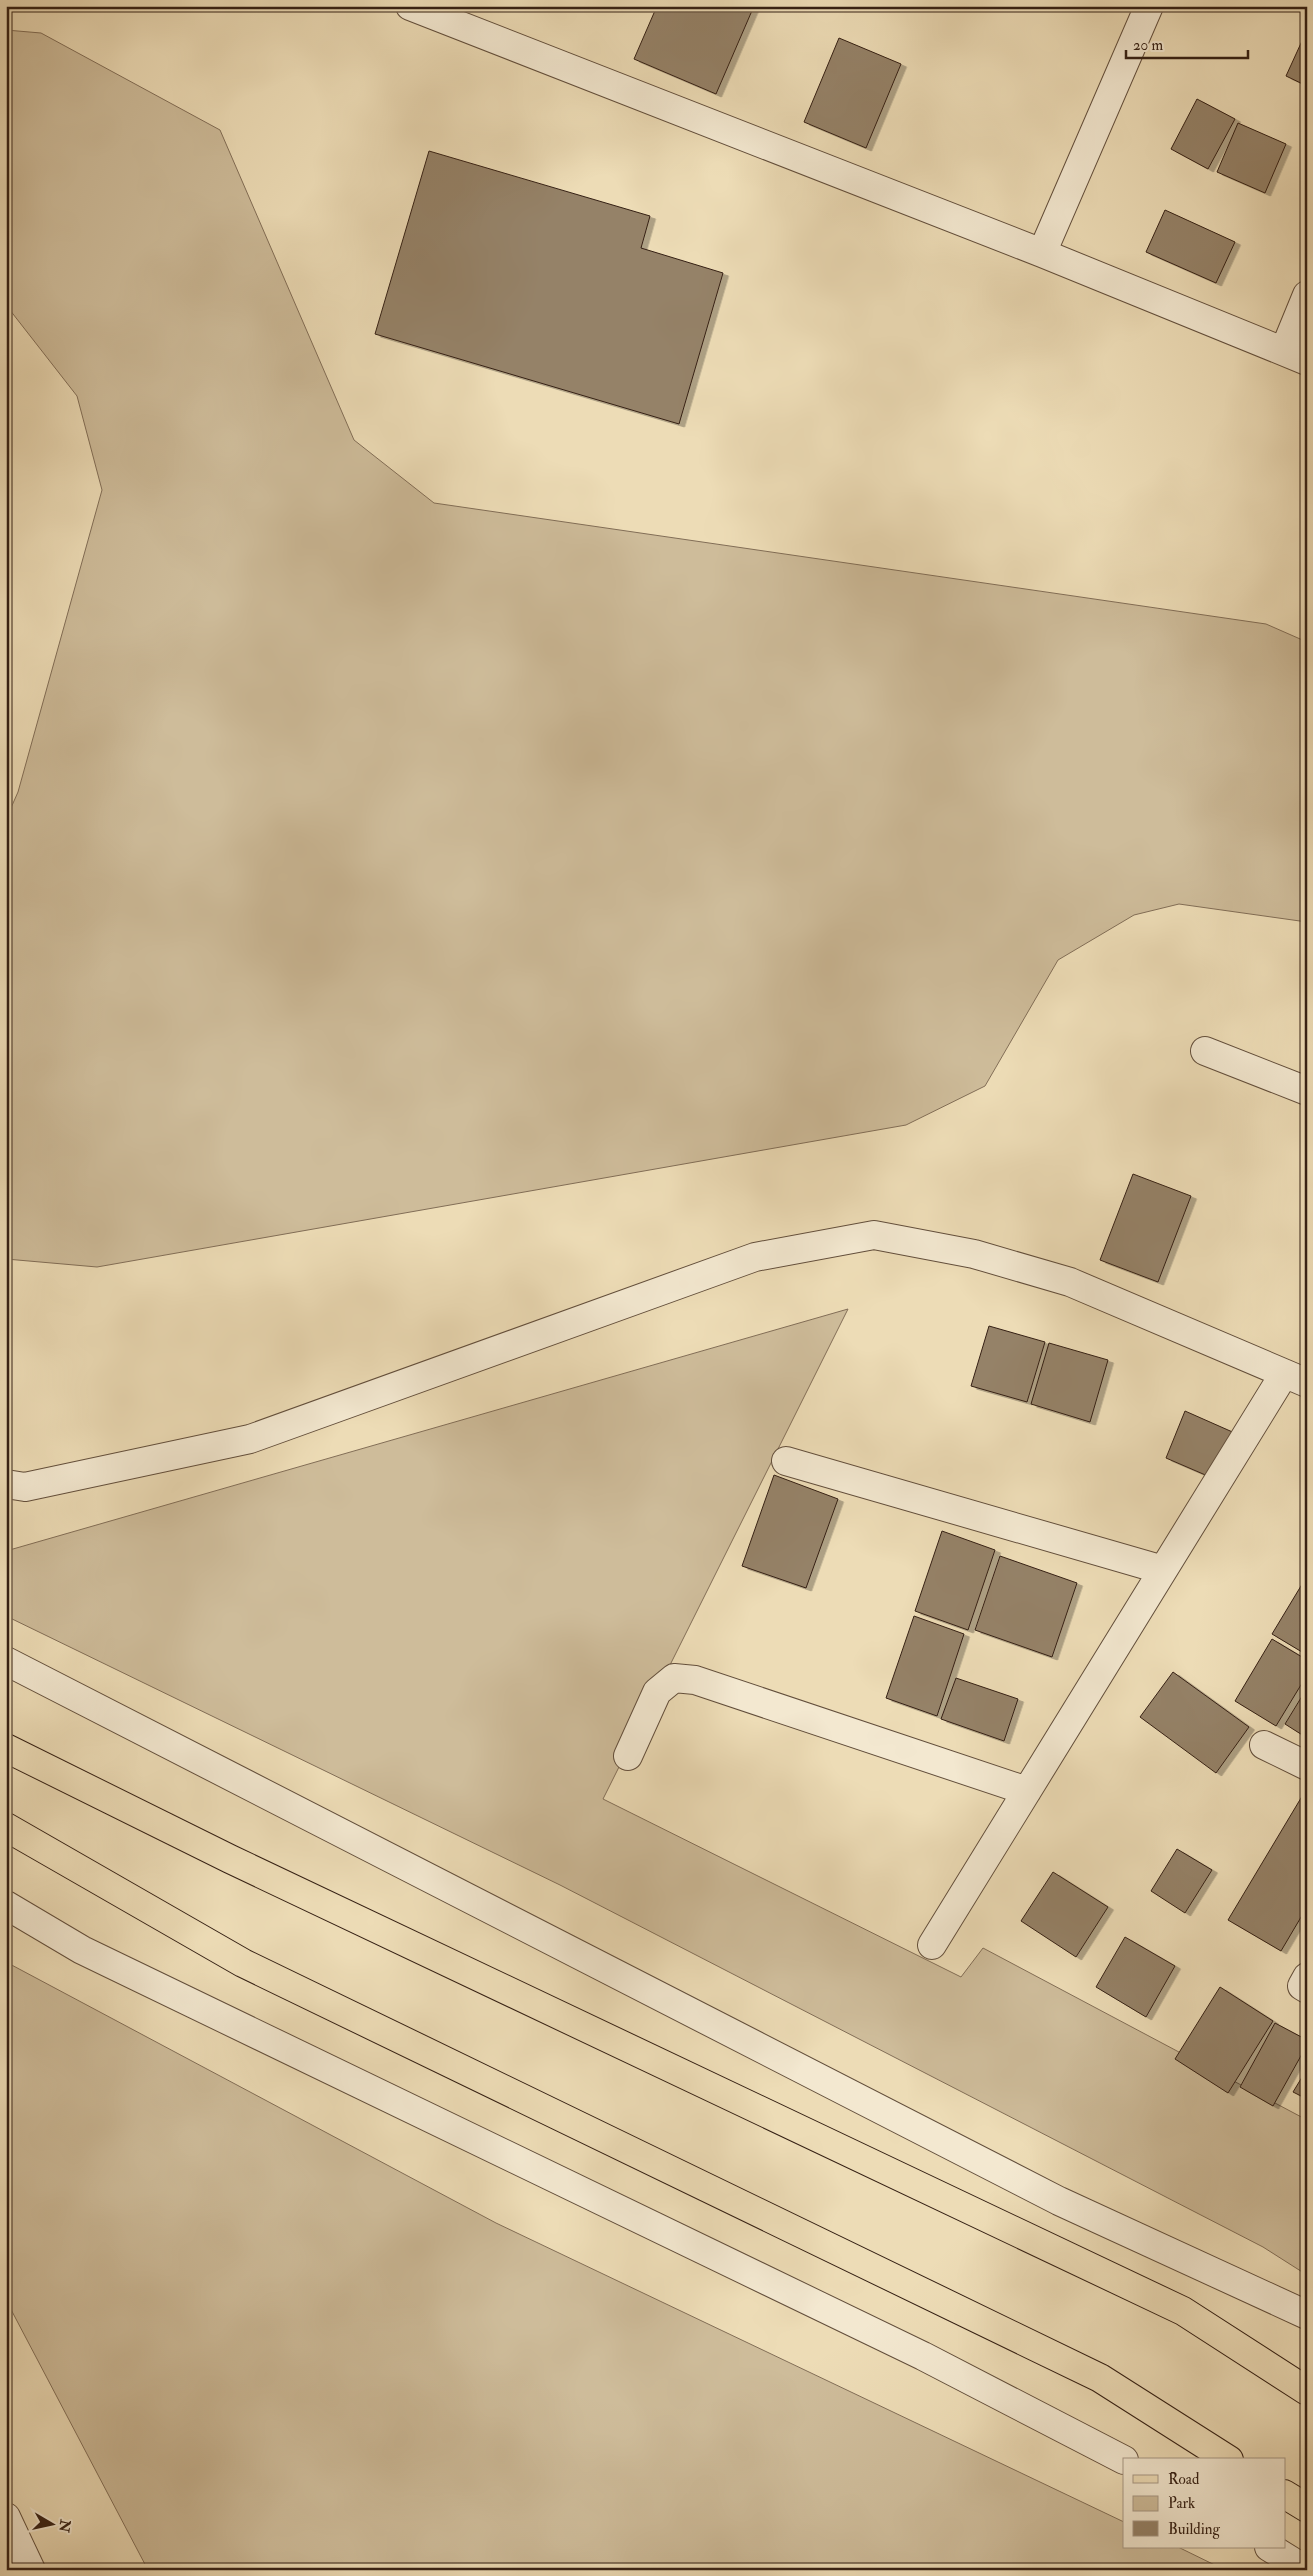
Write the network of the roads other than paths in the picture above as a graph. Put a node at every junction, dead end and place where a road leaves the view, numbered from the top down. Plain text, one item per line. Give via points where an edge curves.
1 (410, 6) edge
2 (1149, 6) edge
3 (453, 14) edge
4 (1042, 253) junction
5 (1307, 295) edge
6 (1295, 356) edge
7 (1205, 1051) dead end
8 (1307, 1091) edge
9 (1295, 1379) edge
10 (786, 1461) dead end
11 (6, 1484) edge
12 (1163, 1570) junction
13 (6, 1660) edge
14 (1264, 1745) dead end
15 (6, 1748) edge
16 (628, 1756) dead end
17 (1307, 1766) edge
18 (1027, 1791) junction
19 (6, 1827) edge
20 (6, 1905) edge
21 (932, 1945) dead end
22 (1307, 1977) edge
23 (1307, 1989) edge
24 (1307, 2315) edge
25 (1307, 2391) edge
26 (1226, 2458) edge
27 (1123, 2459) edge
28 (1286, 2495) edge
29 (1307, 2508) edge
30 (6, 2517) edge
31 (1271, 2548) edge
32 (31, 2570) edge
33 (1306, 2570) edge

1 - 3 street
2 - 4 street
3 - 4 street
4 - 6 street
5 - 6 street
7 - 8 street
9 - 11 street via 1070,1282 974,1254 874,1235 755,1257 250,1439 24,1487
9 - 12 street
10 - 12 street
12 - 18 street
13 - 24 street via 1059,2201
14 - 17 street
15 - 25 main road via 248,1868 1183,2311
16 - 18 street via 657,1692 674,1678 695,1680
18 - 21 street
19 - 26 main road via 242,1963 1100,2378
20 - 27 street via 82,1950 914,2352
22 - 23 street via 1302,1986
28 - 29 main road
30 - 32 street
31 - 33 street

